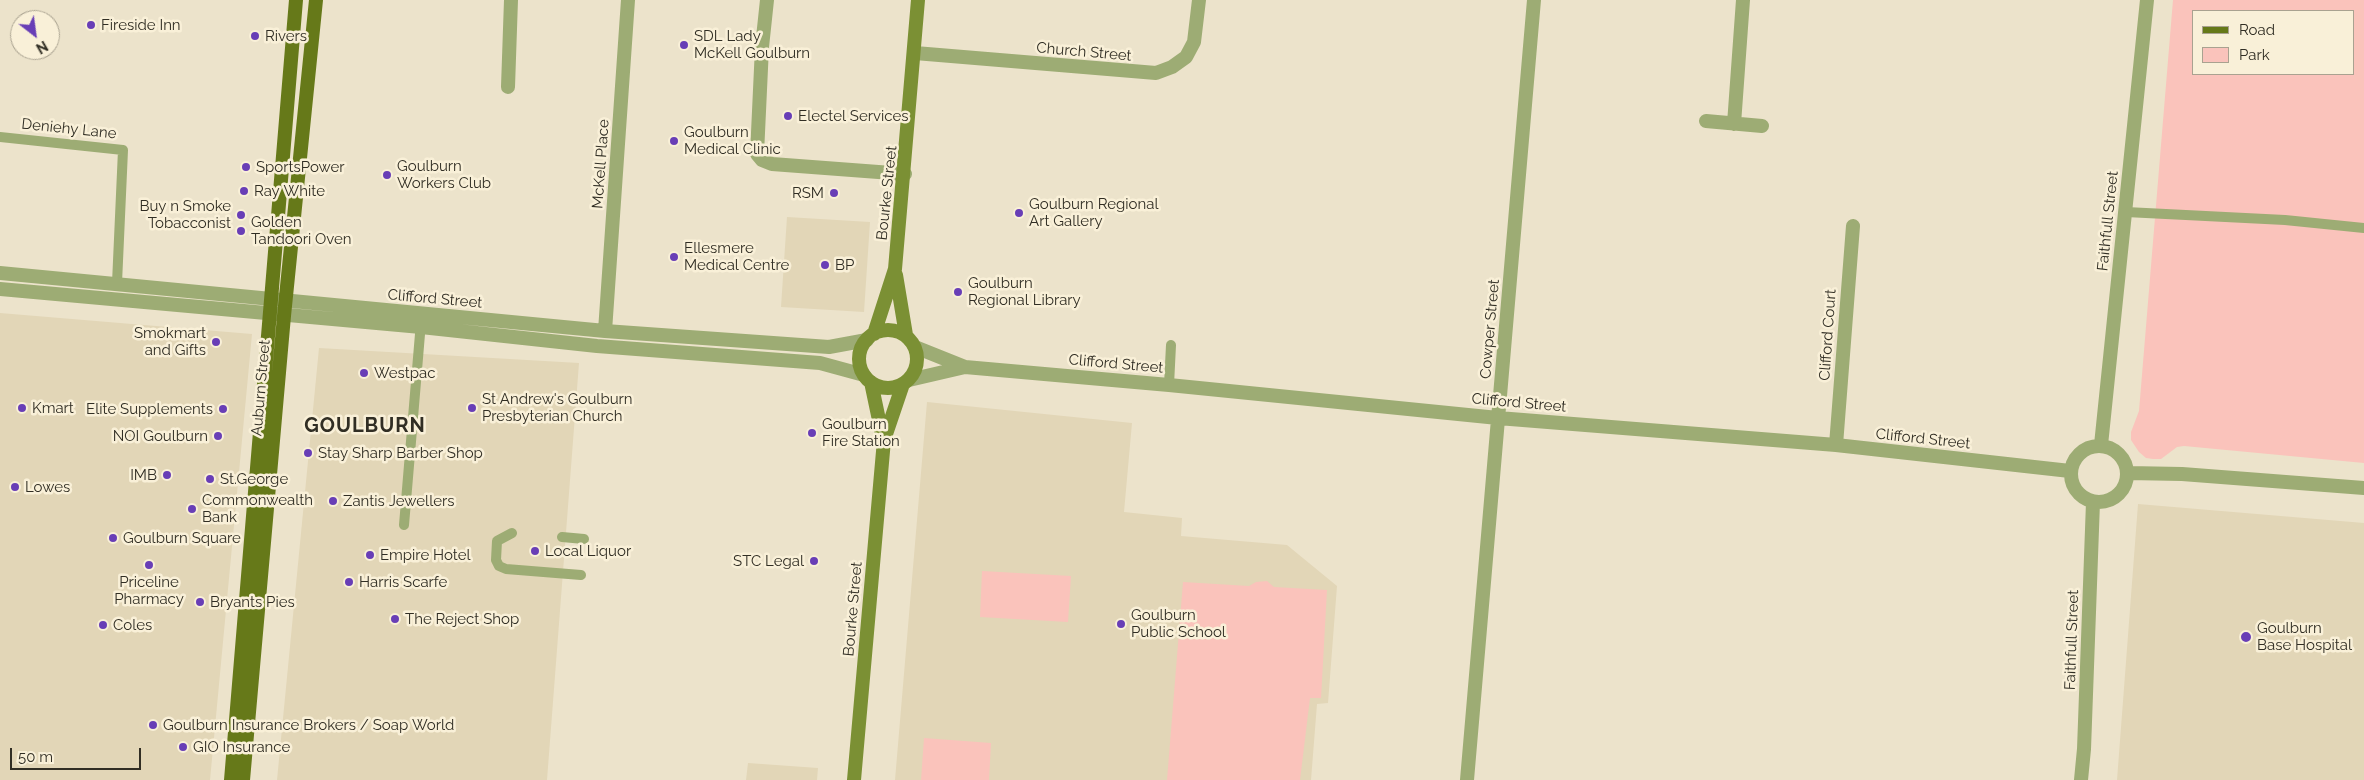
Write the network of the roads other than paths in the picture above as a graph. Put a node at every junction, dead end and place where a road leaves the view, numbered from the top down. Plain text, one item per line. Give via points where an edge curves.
1 (296, 0) edge
2 (316, 0) edge
3 (511, 0) edge
4 (628, 0) edge
5 (766, 0) edge
6 (918, 0) edge
7 (1199, 0) edge
8 (1534, 0) edge
9 (1743, 0) edge
10 (2147, 0) edge
11 (916, 54) junction
12 (508, 86) dead end
13 (1706, 122) dead end
14 (1734, 124) junction
15 (1762, 126) dead end
16 (0, 136) edge
17 (905, 174) junction
18 (2126, 212) junction
19 (1853, 226) dead end
20 (2364, 228) edge
21 (895, 269) junction
22 (0, 273) edge
23 (117, 283) junction
24 (0, 289) edge
25 (279, 300) junction
26 (277, 315) junction
27 (421, 320) junction
28 (602, 330) junction
29 (640, 333) junction
30 (906, 336) junction
31 (870, 337) junction
32 (1172, 345) dead end
33 (598, 346) junction
34 (915, 347) junction
35 (639, 348) junction
36 (965, 367) junction
37 (867, 378) junction
38 (906, 382) junction
39 (1169, 385) junction
40 (1498, 418) junction
41 (884, 440) junction
42 (1836, 445) junction
43 (2102, 445) junction
44 (2070, 471) junction
45 (2128, 473) junction
46 (2364, 488) edge
47 (2093, 502) junction
48 (404, 525) dead end
49 (512, 533) dead end
50 (562, 537) dead end
51 (584, 539) dead end
52 (581, 575) dead end
53 (230, 780) edge
54 (243, 780) edge
55 (854, 780) edge
56 (1467, 780) edge
57 (2081, 780) edge

1 - 25 main road, Auburn Street
2 - 25 main road, Auburn Street
3 - 12 street
4 - 28 street, McKell Place
5 - 17 street via 757,154 772,164
6 - 11 main road, Bourke Street
7 - 11 street, Church Street via 1194,42 1186,57 1156,73
8 - 40 street, Cowper Street
9 - 14 street
10 - 18 street, Faithfull Street
11 - 17 main road, Bourke Street
13 - 14 street
14 - 15 street
16 - 23 lane, Deniehy Lane via 123,150
17 - 21 main road, Bourke Street
18 - 20 lane via 2285,220
18 - 43 street, Faithfull Street
19 - 42 street, Clifford Court
21 - 30 main road, Bourke Street
21 - 31 main road, Bourke Street
22 - 23 street, Clifford Street
23 - 25 street, Clifford Street
24 - 26 street, Clifford Street
25 - 26 main road, Auburn Street
25 - 27 street, Clifford Street
26 - 27 street, Clifford Street
26 - 53 main road, Auburn Street
26 - 54 main road, Auburn Street
27 - 28 street, Clifford Street
27 - 33 street, Clifford Street
27 - 48 lane
28 - 29 street, Clifford Street
28 - 33 street, McKell Place
29 - 31 street, Clifford Street via 830,347
29 - 35 street
30 - 31 main road via 890,330
30 - 34 main road
31 - 37 main road via 860,357 860,366
32 - 39 lane
33 - 35 street, Clifford Street
34 - 36 street, Clifford Street
34 - 38 main road via 915,372
35 - 37 street, Clifford Street via 820,362
36 - 38 street, Clifford Street
36 - 39 street, Clifford Street
37 - 38 main road via 887,388
37 - 41 main road, Bourke Street
38 - 41 main road, Bourke Street
39 - 40 street, Clifford Street
40 - 42 street, Clifford Street
40 - 56 street, Cowper Street
41 - 55 main road, Bourke Street
42 - 44 street, Clifford Street
43 - 44 street via 2084,449
43 - 45 street via 2122,457
44 - 47 street via 2073,487
45 - 46 street
45 - 47 street via 2117,496
47 - 57 street, Faithfull Street
49 - 52 lane via 497,541 496,560 499,566 506,570
50 - 51 lane

